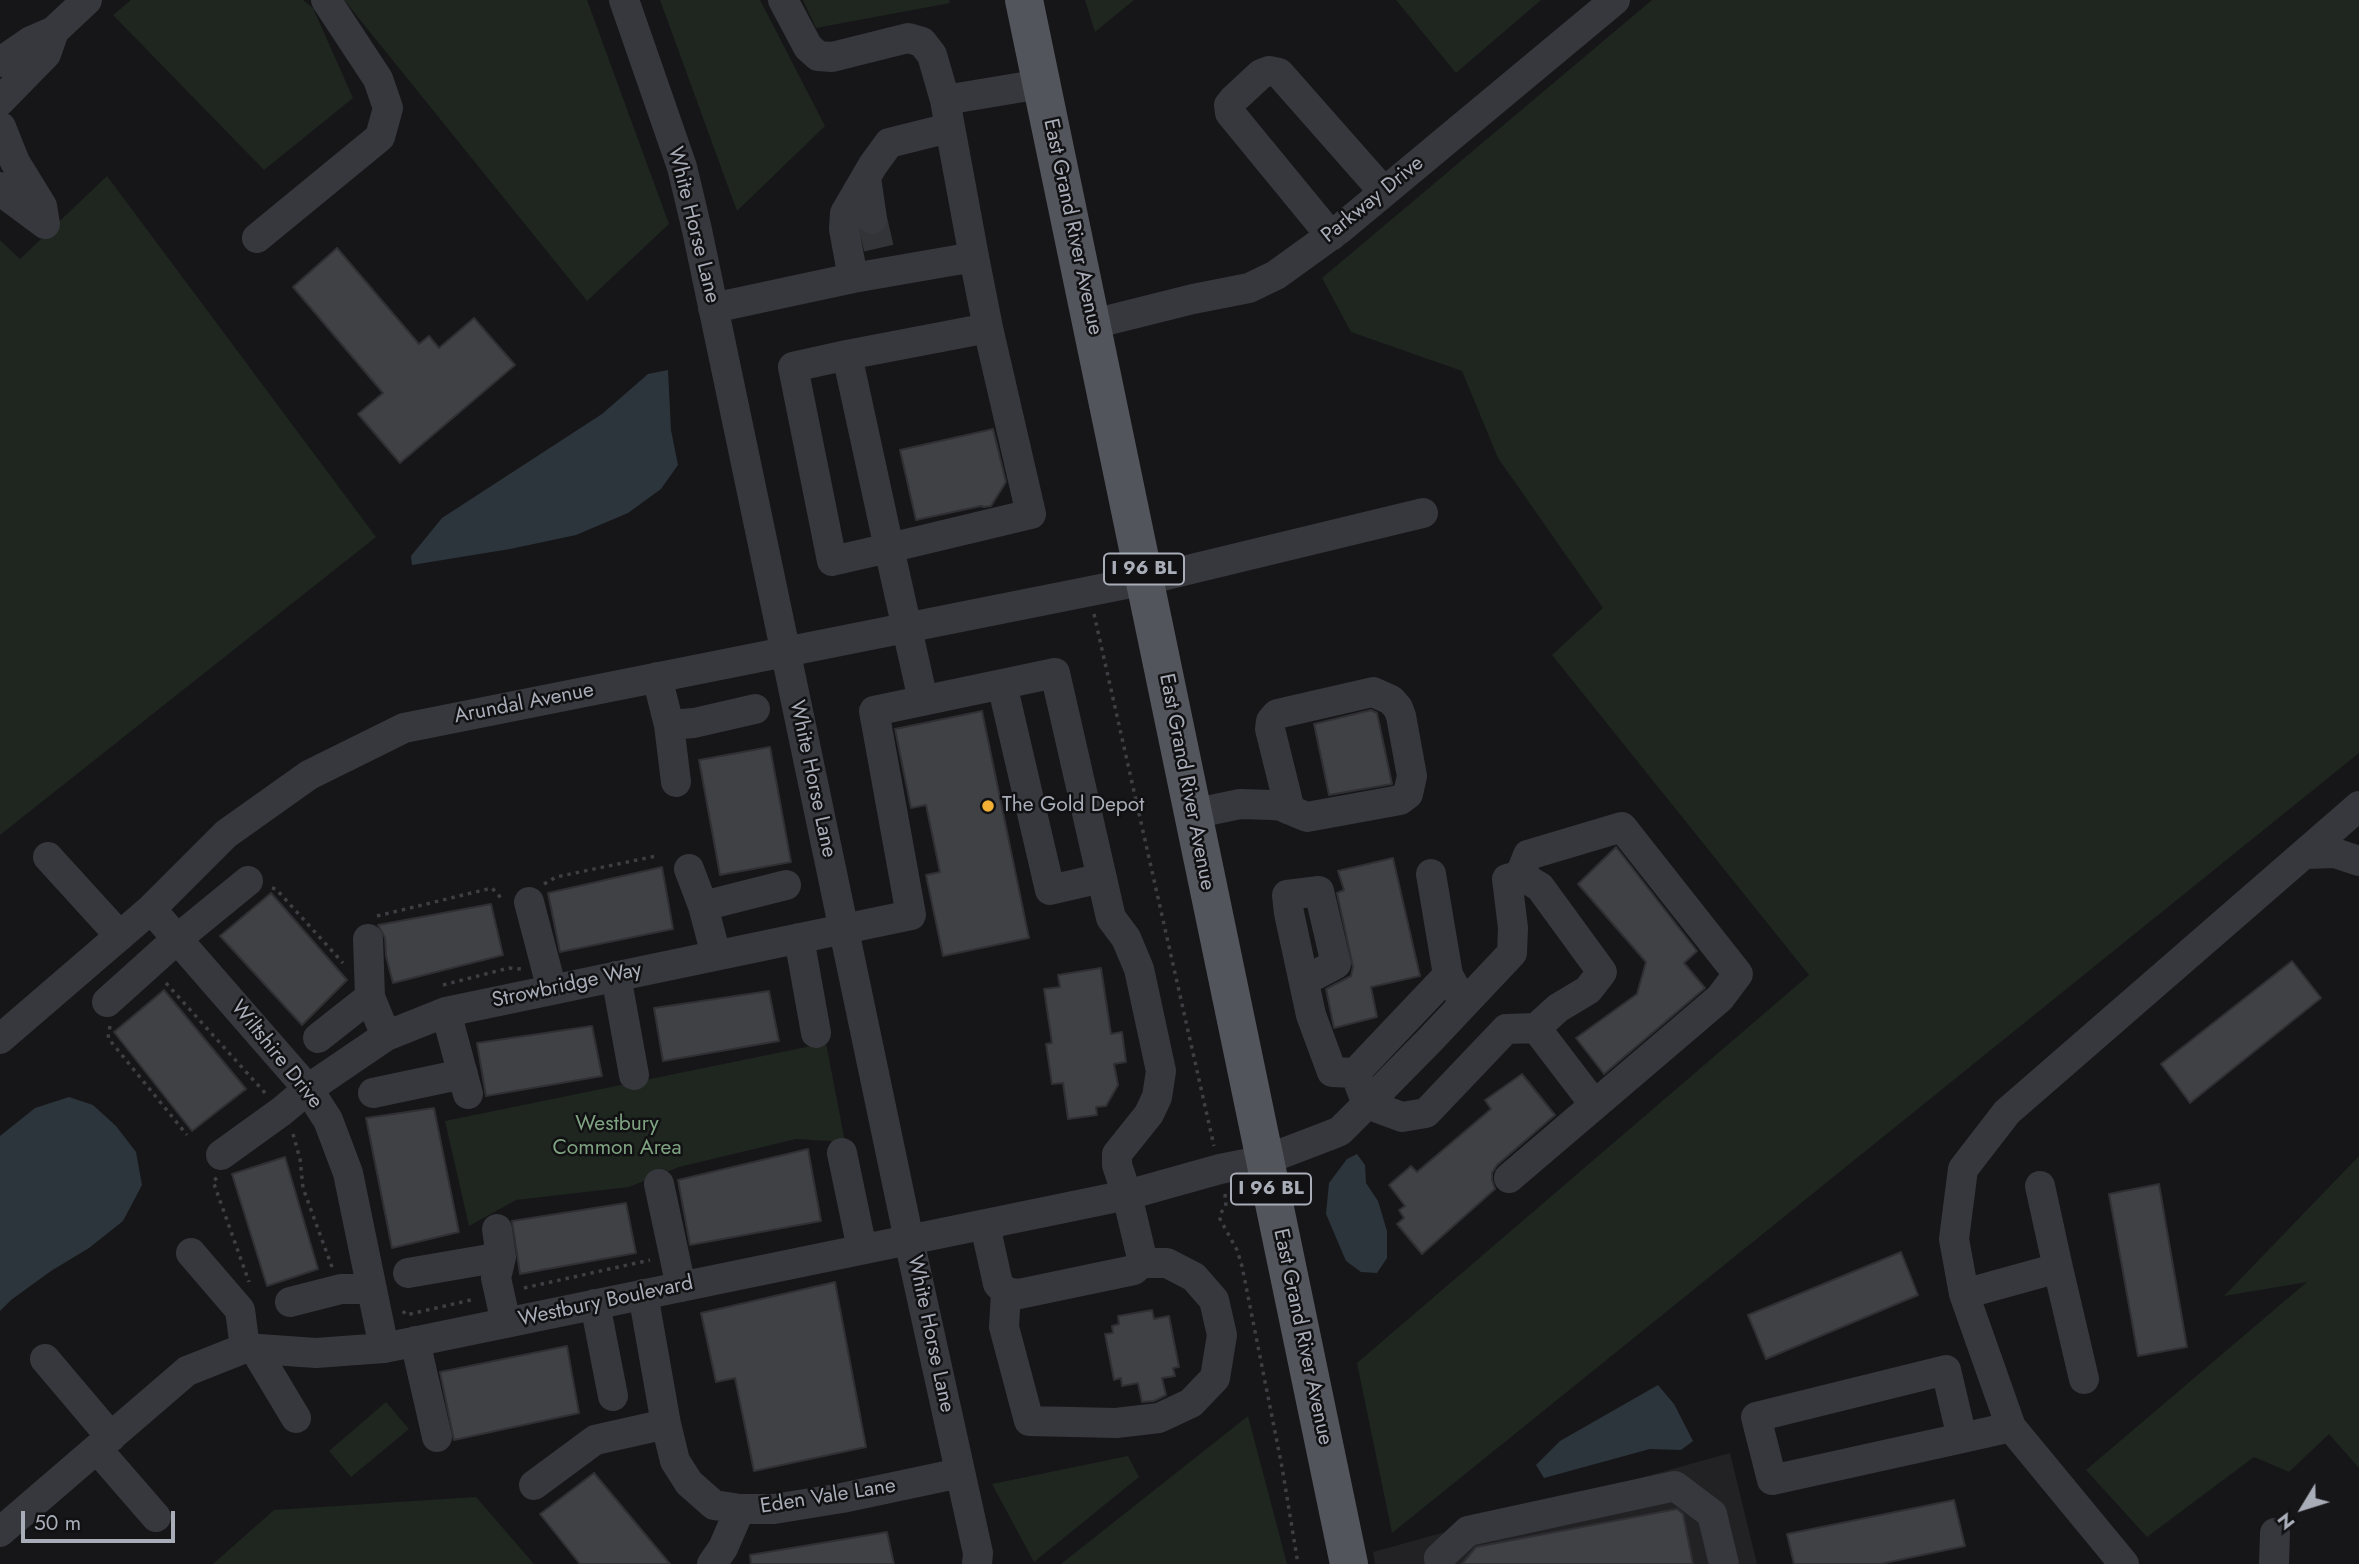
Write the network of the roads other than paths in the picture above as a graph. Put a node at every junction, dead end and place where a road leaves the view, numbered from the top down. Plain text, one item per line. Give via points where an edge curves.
1 (87, 0) edge
2 (326, 0) edge
3 (624, 0) edge
4 (783, 0) edge
5 (1024, 0) edge
6 (1615, 0) edge
7 (54, 31) junction
8 (0, 62) edge
9 (1041, 84) junction
10 (947, 114) junction
11 (0, 117) edge
12 (866, 178) junction
13 (0, 187) edge
14 (1384, 192) junction
15 (872, 219) tunnel mouth
16 (1331, 236) junction
17 (257, 238) dead end
18 (974, 257) junction
19 (853, 278) junction
20 (713, 308) junction
21 (1093, 324) junction
22 (988, 328) junction
23 (847, 355) junction
24 (1423, 513) dead end
25 (889, 548) junction
26 (1146, 580) junction
27 (907, 627) junction
28 (785, 652) junction
29 (657, 677) junction
30 (1002, 684) junction
31 (923, 700) junction
32 (755, 709) dead end
33 (668, 725) junction
34 (676, 782) dead end
35 (2359, 806) edge
36 (1290, 810) junction
37 (1192, 814) junction
38 (2306, 854) junction
39 (48, 858) dead end
40 (2359, 861) edge
41 (689, 869) dead end
42 (1431, 874) dead end
43 (1520, 875) junction
44 (1102, 878) junction
45 (256, 884) road end
46 (786, 885) dead end
47 (524, 895) road end
48 (703, 906) junction
49 (151, 909) junction
50 (372, 928) road end
51 (844, 929) junction
52 (120, 936) junction
53 (799, 938) junction
54 (177, 939) junction
55 (716, 955) junction
56 (1448, 975) junction
57 (616, 976) junction
58 (1304, 981) dead end
59 (552, 990) junction
60 (370, 997) junction
61 (1464, 1004) junction
62 (446, 1012) junction
63 (108, 1014) road end
64 (1536, 1028) junction
65 (817, 1032) dead end
66 (386, 1036) junction
67 (318, 1038) dead end
68 (0, 1039) edge
69 (1354, 1073) junction
70 (634, 1075) dead end
71 (308, 1089) junction
72 (373, 1093) dead end
73 (1367, 1104) junction
74 (1594, 1104) junction
75 (842, 1153) dead end
76 (1265, 1160) junction
77 (222, 1164) road end
78 (1509, 1178) dead end
79 (659, 1184) dead end
80 (2040, 1186) dead end
81 (1127, 1195) junction
82 (985, 1225) junction
83 (909, 1240) junction
84 (862, 1250) junction
85 (191, 1253) dead end
86 (1141, 1259) junction
87 (2058, 1268) junction
88 (408, 1273) dead end
89 (681, 1287) junction
90 (372, 1289) junction
91 (1006, 1292) junction
92 (643, 1294) junction
93 (1964, 1294) junction
94 (290, 1302) dead end
95 (595, 1304) junction
96 (506, 1322) junction
97 (415, 1341) junction
98 (250, 1348) junction
99 (384, 1348) junction
100 (46, 1359) dead end
101 (2084, 1380) dead end
102 (613, 1396) dead end
103 (296, 1418) dead end
104 (666, 1424) junction
105 (2011, 1427) junction
106 (437, 1437) dead end
107 (1962, 1438) junction
108 (104, 1443) junction
109 (960, 1473) junction
110 (534, 1485) dead end
111 (740, 1510) junction
112 (156, 1517) dead end
113 (0, 1532) edge
114 (2275, 1533) dead end
115 (712, 1564) edge
116 (977, 1564) edge
117 (1349, 1564) edge
118 (1440, 1564) edge
119 (1724, 1564) edge
120 (2124, 1564) edge
121 (2274, 1564) edge

1 - 7 street
2 - 17 street via 378,79 388,108 380,137
3 - 20 street, White Horse Lane via 682,167
4 - 10 street via 808,47 818,56 832,57 908,38 922,42 932,55
5 - 9 main road, East Grand River Avenue / I 96 BL
6 - 14 street, Parkway Drive
7 - 8 street
7 - 11 street via 46,54
9 - 10 street
9 - 21 main road, East Grand River Avenue / I 96 BL
10 - 12 street via 889,143
10 - 18 street
11 - 13 street via 15,162 42,206 45,224
12 - 15 street
12 - 19 street via 845,213
14 - 16 street, Parkway Drive
14 - 16 street via 1279,73 1261,74 1229,105 1230,113
16 - 21 street, Parkway Drive via 1249,288
18 - 19 street via 881,261
18 - 22 street
19 - 20 street
20 - 28 street, White Horse Lane
21 - 26 main road, East Grand River Avenue / I 96 BL
22 - 23 street
22 - 25 street via 1031,514
23 - 25 street
23 - 25 street via 793,367 832,561
24 - 26 street, Arundal Avenue
25 - 27 street
26 - 27 street, Arundal Avenue
26 - 37 main road, East Grand River Avenue / I 96 BL
27 - 28 street, Arundal Avenue
27 - 31 street
28 - 29 street, Arundal Avenue
28 - 51 street, White Horse Lane
29 - 33 street
29 - 49 street, Arundal Avenue via 404,728 288,789 226,834
30 - 31 street
30 - 44 street via 1055,673
30 - 44 street via 1050,890
31 - 51 street, Strowbridge Way via 874,711 911,915
32 - 33 street
33 - 34 street
35 - 38 street
36 - 36 street via 1318,816 1400,800 1408,794 1412,776 1401,716 1391,700 1373,692 1277,714 1271,740
36 - 37 street via 1240,804
37 - 76 main road, East Grand River Avenue / I 96 BL
38 - 40 street via 2336,853
38 - 93 street via 2007,1112 1992,1131 1963,1169 1954,1239
39 - 52 street
41 - 48 street
42 - 56 street
43 - 61 street, Westbury Boulevard via 1507,879 1512,953
43 - 64 street via 1540,887 1602,972 1588,990
43 - 74 street via 1528,855 1622,827 1738,974 1720,999
44 - 81 street via 1111,918 1139,968 1161,1071 1149,1114 1117,1154
45 - 54 street
46 - 48 street
47 - 59 street
48 - 55 street
49 - 52 street, Arundal Avenue
49 - 54 street, Wiltshire Drive
50 - 60 street
51 - 53 street, Strowbridge Way
51 - 83 street, White Horse Lane
52 - 68 street, Arundal Avenue
53 - 55 street, Strowbridge Way
53 - 65 street
54 - 63 street
54 - 71 street, Wiltshire Drive
55 - 57 street, Strowbridge Way
56 - 61 street
56 - 69 street
57 - 59 street, Strowbridge Way
57 - 70 street
58 - 69 street via 1332,1072
59 - 62 street, Strowbridge Way
60 - 66 street
60 - 67 street
61 - 73 street, Westbury Boulevard
62 - 66 street, Strowbridge Way
62 - 72 street via 465,1084
64 - 73 street via 1506,1029 1426,1113 1402,1117
64 - 74 street
66 - 71 street, Strowbridge Way
69 - 73 street
71 - 77 street, Strowbridge Way
71 - 90 street, Wiltshire Drive via 328,1120 348,1173
73 - 76 street, Westbury Boulevard via 1340,1131
74 - 78 street
75 - 84 street
76 - 81 street, Westbury Boulevard
76 - 117 main road, East Grand River Avenue / I 96 BL
79 - 89 street
80 - 87 street
81 - 82 street, Westbury Boulevard
81 - 86 street
82 - 83 street, Westbury Boulevard
82 - 91 street via 998,1284
83 - 84 street, Westbury Boulevard
83 - 109 street, White Horse Lane
84 - 89 street, Westbury Boulevard
85 - 98 street via 240,1310
86 - 91 street via 1134,1270 1019,1294
86 - 91 street via 1167,1262 1194,1277 1214,1300 1222,1335 1214,1378 1191,1403 1159,1418 1116,1423 1029,1421 1003,1327
87 - 93 street
87 - 101 street
88 - 96 street via 499,1243 496,1279
89 - 92 street, Westbury Boulevard
90 - 94 street via 341,1289
90 - 99 street, Wiltshire Drive
92 - 95 street, Westbury Boulevard
92 - 104 street, Eden Vale Lane
93 - 105 street
95 - 96 street, Westbury Boulevard
95 - 102 street
96 - 97 street, Westbury Boulevard
97 - 99 street, Westbury Boulevard
97 - 106 street
98 - 99 street, Westbury Boulevard via 316,1353
98 - 103 street
98 - 108 street, Westbury Boulevard via 187,1371
100 - 108 street
104 - 110 street via 594,1440
104 - 111 street, Eden Vale Lane via 676,1461 689,1483 715,1505
105 - 107 street
105 - 120 street
107 - 107 street via 1946,1370 1756,1417 1772,1480
108 - 112 street
108 - 113 street, Westbury Boulevard
109 - 111 street, Eden Vale Lane via 842,1498
109 - 116 street, White Horse Lane
111 - 115 street
114 - 121 street
118 - 119 street via 1439,1558 1468,1531 1675,1486 1712,1514

